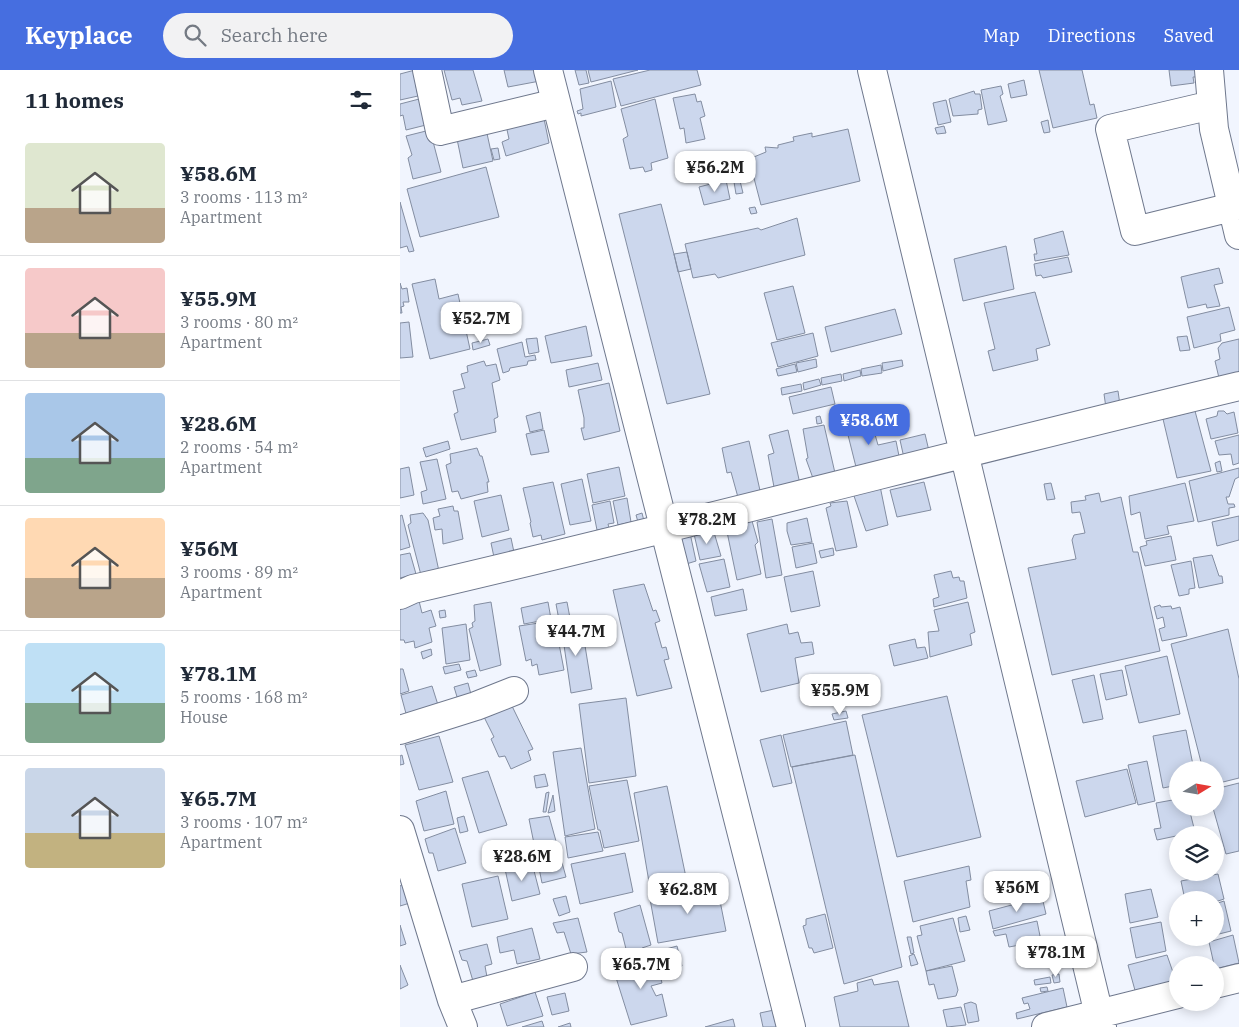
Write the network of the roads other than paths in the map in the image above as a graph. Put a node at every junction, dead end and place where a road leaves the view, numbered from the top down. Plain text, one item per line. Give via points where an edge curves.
1 (427, 70) edge
2 (548, 70) edge
3 (872, 70) edge
4 (1209, 70) edge
5 (556, 103) junction
6 (1212, 105) junction
7 (1234, 200) edge
8 (1239, 235) edge
9 (1239, 386) edge
10 (964, 452) junction
11 (666, 530) junction
12 (400, 595) edge
13 (514, 691) dead end
14 (400, 730) edge
15 (400, 830) edge
16 (573, 967) dead end
17 (1239, 978) edge
18 (1224, 982) edge
19 (1169, 997) edge
20 (452, 1000) junction
21 (1101, 1020) edge
22 (463, 1027) edge
23 (790, 1027) edge
24 (1046, 1027) edge

1 - 5 street via 440,131
2 - 5 street
3 - 10 street
4 - 6 street
5 - 11 street
6 - 7 street via 1214,129
6 - 7 street via 1110,129 1135,231
7 - 8 street
9 - 10 street
10 - 11 street
10 - 21 street
11 - 12 street
11 - 23 street
13 - 14 street
15 - 20 street
16 - 20 street
17 - 18 street
19 - 21 street
20 - 22 street
21 - 24 street

